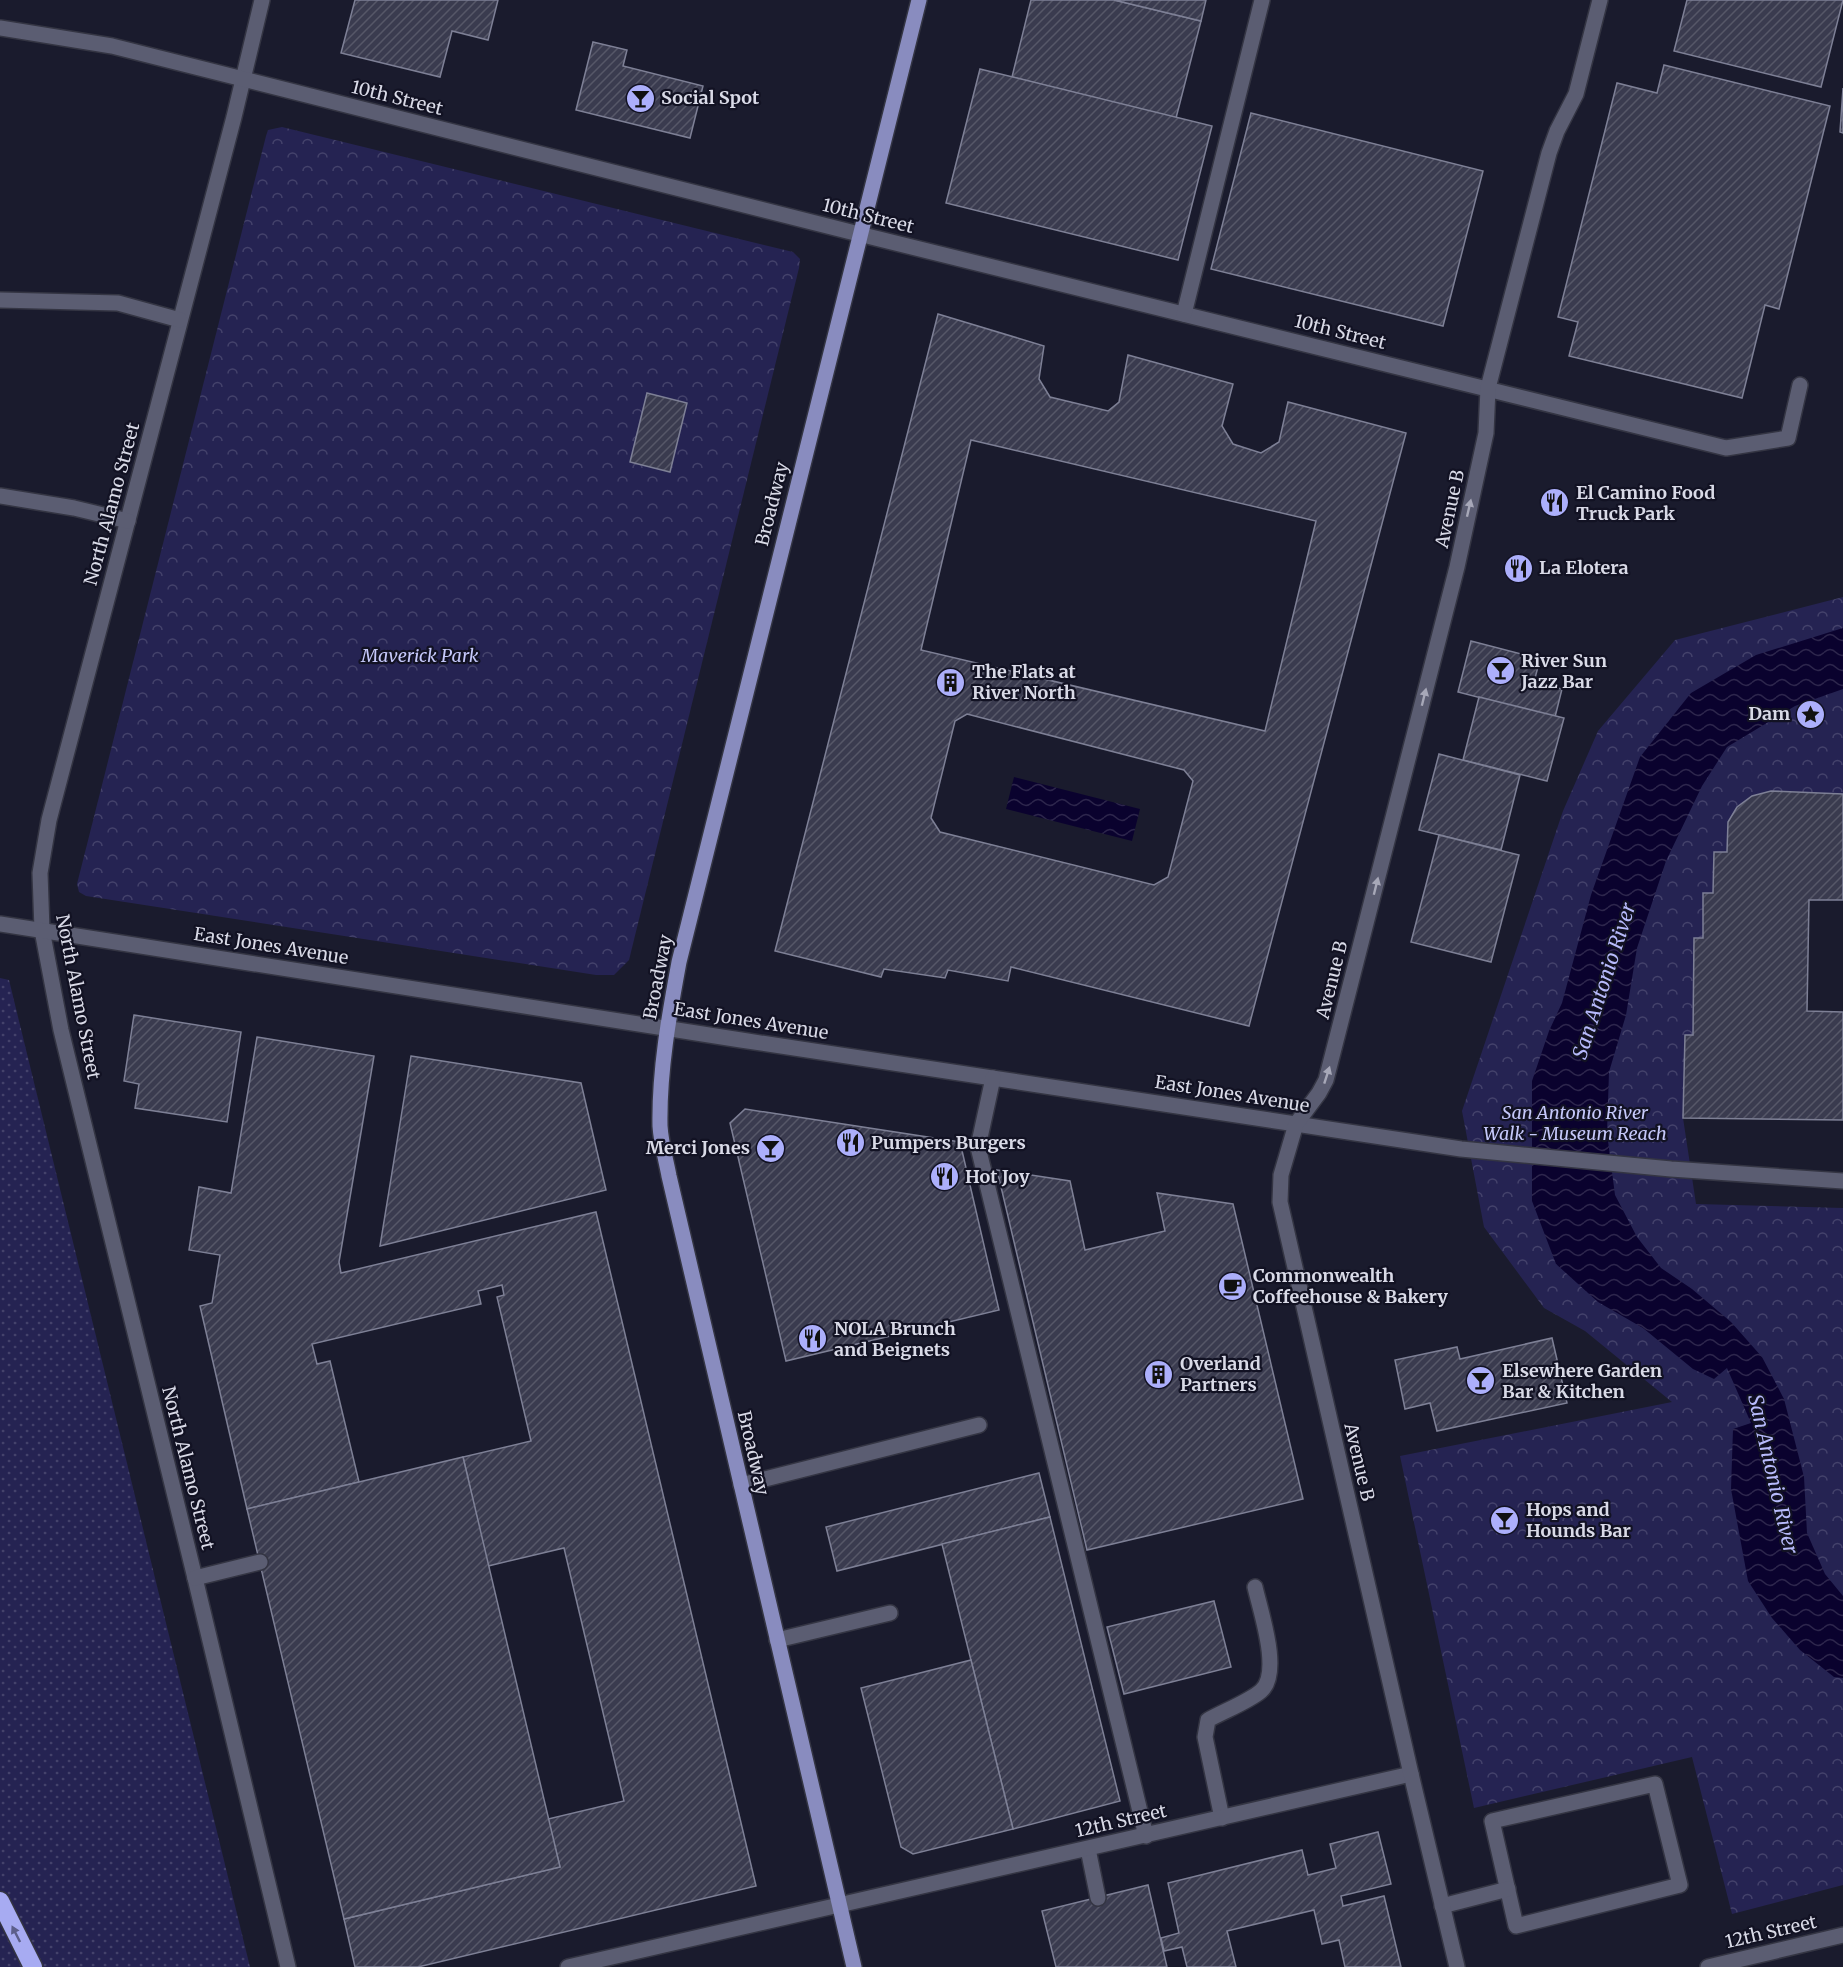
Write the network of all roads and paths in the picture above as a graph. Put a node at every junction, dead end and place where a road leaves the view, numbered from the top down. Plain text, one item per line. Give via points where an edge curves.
1 (262, 0) edge
2 (919, 0) edge
3 (1262, 0) edge
4 (1600, 0) edge
5 (0, 28) edge
6 (243, 80) junction
7 (859, 234) junction
8 (0, 300) edge
9 (1184, 314) junction
10 (180, 320) junction
11 (1800, 386) dead end
12 (1488, 388) junction
13 (0, 496) edge
14 (128, 521) junction
15 (0, 924) edge
16 (42, 930) junction
17 (667, 1028) junction
18 (993, 1078) junction
19 (1296, 1124) junction
20 (1843, 1181) edge
21 (979, 1425) dead end
22 (741, 1485) junction
23 (260, 1562) dead end
24 (195, 1578) junction
25 (1255, 1587) dead end
26 (890, 1612) dead end
27 (777, 1640) junction
28 (1411, 1774) junction
29 (1222, 1818) junction
30 (1146, 1836) junction
31 (1088, 1849) junction
32 (1508, 1889) junction
33 (1098, 1898) dead end
34 (0, 1901) edge
35 (839, 1906) junction
36 (1442, 1906) junction
37 (1843, 1935) edge
38 (33, 1967) edge
39 (288, 1967) edge
40 (568, 1967) edge
41 (854, 1967) edge
42 (1457, 1967) edge
43 (1708, 1967) edge

1 - 6 street, North Alamo Street
2 - 7 main road, Broadway
3 - 9 street
4 - 12 street, Avenue B via 1576,94 1549,153
5 - 6 street, 10th Street via 112,46
6 - 7 street, 10th Street
6 - 10 street, North Alamo Street
7 - 9 street, 10th Street
7 - 17 main road, Broadway via 679,962
8 - 10 street via 118,303
9 - 12 street, 10th Street
10 - 14 street, North Alamo Street
11 - 12 street, 10th Street via 1788,438 1726,448
19 -> 12 street, Avenue B via 1326,1080 1457,567 1486,433
13 - 14 street
14 - 16 street, North Alamo Street via 49,820 40,873
15 - 16 street, East Jones Avenue
16 - 17 street, East Jones Avenue
16 - 24 street, North Alamo Street via 61,1030
17 - 18 street, East Jones Avenue
17 - 22 main road, Broadway via 660,1129
18 - 19 street, East Jones Avenue
18 - 30 street via 978,1147
19 - 20 street, East Jones Avenue via 1461,1149
19 - 28 street, Avenue B via 1281,1175 1280,1202
21 - 22 street
22 - 27 main road, Broadway
23 - 24 street
24 - 39 street, North Alamo Street
25 - 29 street via 1271,1660 1269,1679 1263,1690 1208,1720 1205,1737
26 - 27 street
27 - 35 main road, Broadway
28 - 29 street, 12th Street
28 - 36 street, Avenue B
29 - 30 street, 12th Street
30 - 31 street, 12th Street
31 - 33 street
31 - 35 street, 12th Street
32 - 32 street via 1516,1926 1680,1885 1654,1784 1491,1821
32 - 36 street
38 -> 34 highway
35 - 40 street, 12th Street
35 - 41 main road, Broadway
36 - 42 street, Avenue B
37 - 43 street, 12th Street

